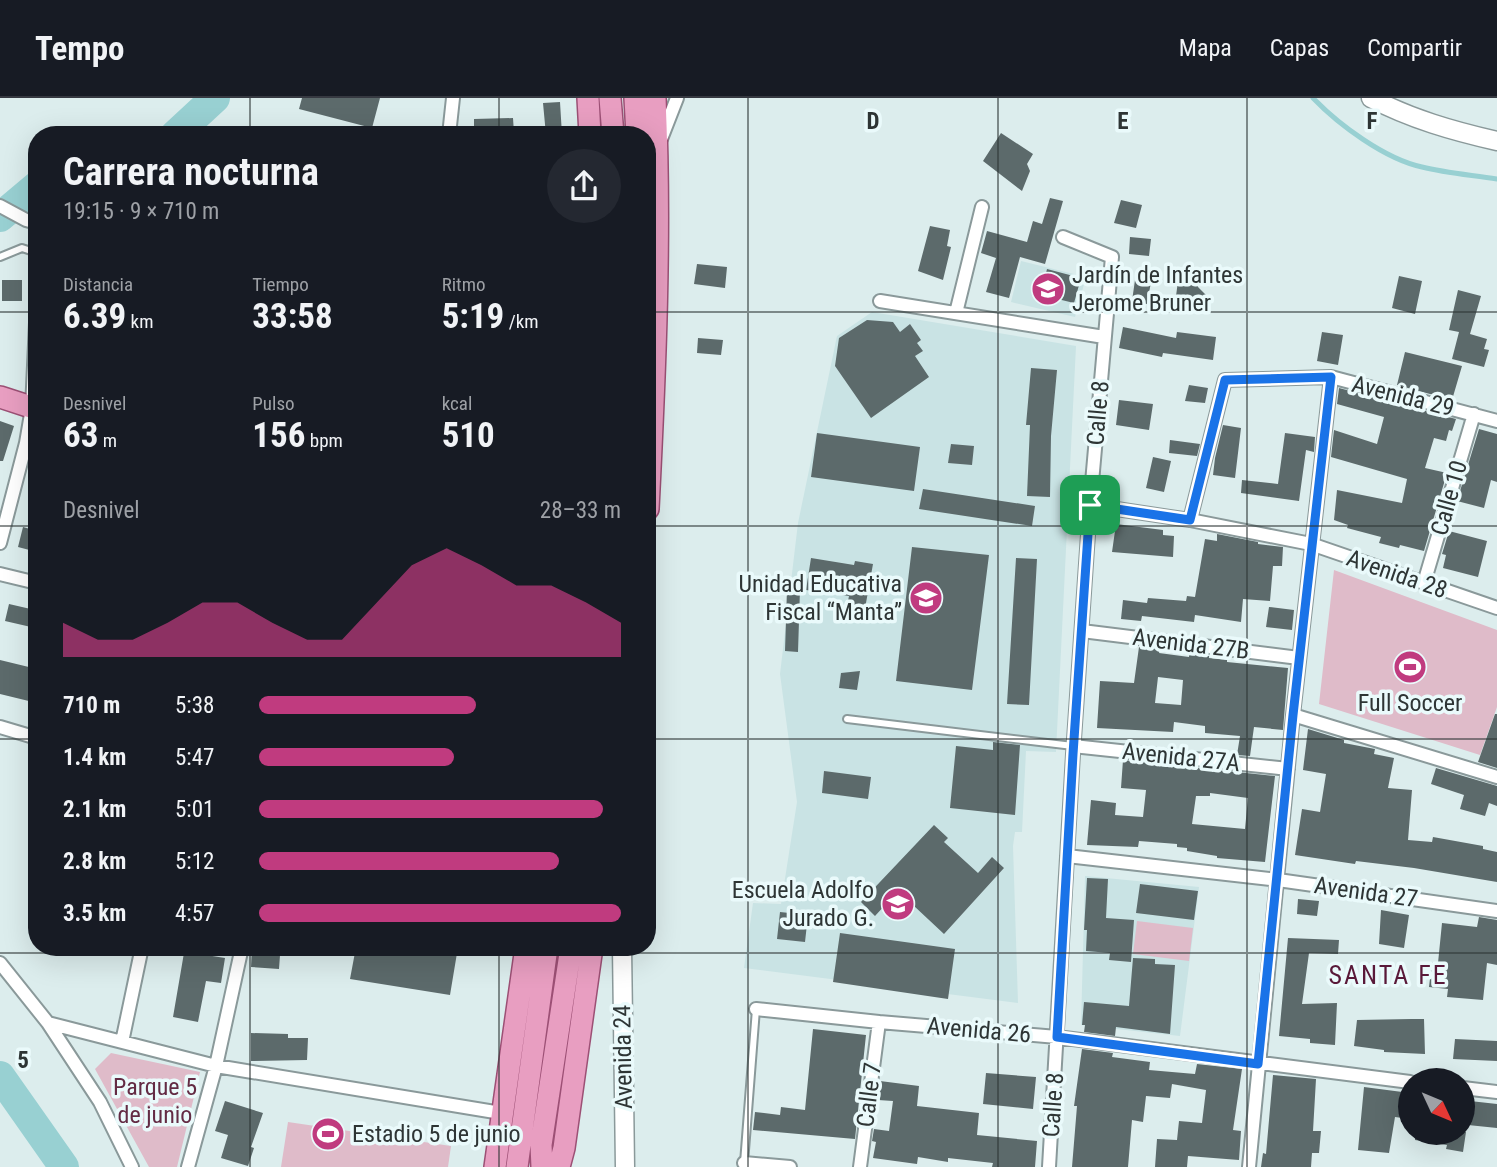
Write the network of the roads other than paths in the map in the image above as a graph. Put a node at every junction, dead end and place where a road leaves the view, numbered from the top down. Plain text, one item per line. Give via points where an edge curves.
1 (453, 98) edge
2 (589, 98) edge
3 (610, 98) edge
4 (635, 98) edge
5 (654, 98) edge
6 (677, 98) edge
7 (1371, 98) edge
8 (450, 126) edge
9 (590, 126) edge
10 (612, 126) edge
11 (637, 126) edge
12 (656, 126) edge
13 (656, 132) edge
14 (1497, 141) edge
15 (657, 149) junction
16 (0, 206) edge
17 (982, 207) dead end
18 (28, 220) edge
19 (1063, 237) dead end
20 (28, 250) edge
21 (0, 257) edge
22 (880, 301) dead end
23 (956, 313) junction
24 (656, 324) edge
25 (1104, 337) junction
26 (1331, 377) junction
27 (0, 397) edge
28 (28, 407) edge
29 (1474, 414) junction
30 (1497, 421) edge
31 (28, 454) edge
32 (1090, 505) junction
33 (1190, 520) junction
34 (0, 543) edge
35 (1311, 544) junction
36 (0, 573) edge
37 (28, 581) edge
38 (1424, 583) junction
39 (1497, 608) edge
40 (1082, 631) junction
41 (1299, 657) junction
42 (1293, 715) junction
43 (847, 719) dead end
44 (0, 727) edge
45 (28, 735) edge
46 (1073, 746) junction
47 (1288, 769) junction
48 (1497, 777) edge
49 (1068, 856) junction
50 (1278, 880) junction
51 (1497, 911) edge
52 (140, 956) edge
53 (240, 956) edge
54 (525, 956) edge
55 (546, 956) edge
56 (570, 956) edge
57 (591, 956) edge
58 (622, 956) edge
59 (0, 963) edge
60 (756, 1009) joint
61 (878, 1022) junction
62 (48, 1023) junction
63 (1057, 1037) junction
64 (122, 1042) junction
65 (1258, 1064) junction
66 (216, 1066) junction
67 (1398, 1081) edge
68 (1475, 1090) edge
69 (1497, 1093) edge
70 (501, 1113) junction
71 (744, 1163) joint
72 (132, 1167) edge
73 (188, 1167) edge
74 (495, 1167) edge
75 (517, 1167) edge
76 (542, 1167) edge
77 (559, 1167) edge
78 (625, 1167) edge
79 (790, 1167) edge
80 (860, 1167) edge
81 (1049, 1167) edge
82 (1249, 1167) edge

1 - 8 street
2 - 9 main road
3 - 10 main road
4 - 11 main road
5 - 12 main road
6 - 15 street
7 - 14 main road via 1406,115
13 - 15 main road
15 - 24 main road
16 - 18 street
17 - 23 street
19 - 25 street, Calle 8 via 1112,257
20 - 21 lane
22 - 23 street
23 - 25 street
25 - 32 street, Calle 8
26 - 29 street, Avenida 29
26 - 33 street, Avenida 29 via 1225,380
26 - 35 street
27 - 28 main road
29 - 30 street, Avenida 29
29 - 38 street, Calle 10
31 - 34 street
32 - 33 street, Avenida 28
32 - 40 street, Calle 8
33 - 35 street, Avenida 28
35 - 38 street, Avenida 28
35 - 41 street
36 - 37 street
38 - 39 street, Avenida 28
40 - 41 street, Avenida 27B
40 - 46 street, Calle 8
41 - 42 street
42 - 47 street
42 - 48 street
43 - 46 lane
44 - 45 street
46 - 47 street, Avenida 27A
46 - 49 street, Calle 8
47 - 50 street
49 - 50 street, Avenida 27
49 - 63 street, Calle 8
50 - 51 street, Avenida 27
50 - 65 street
52 - 64 street
53 - 66 street
54 - 70 main road
55 - 75 main road
56 - 76 main road via 541,1145
57 - 77 main road
58 - 78 main road, Avenida 24
59 - 62 street
60 - 61 street, Avenida 26
60 - 71 lane
61 - 63 street, Avenida 26
61 - 80 street, Calle 7
62 - 64 street
62 - 72 street via 100,1102
63 - 65 street, Avenida 26
63 - 81 street, Calle 8
64 - 66 street
65 - 67 street, Avenida 26
65 - 82 street
66 - 70 street
66 - 73 street
68 - 69 street
70 - 74 main road
71 - 79 street

